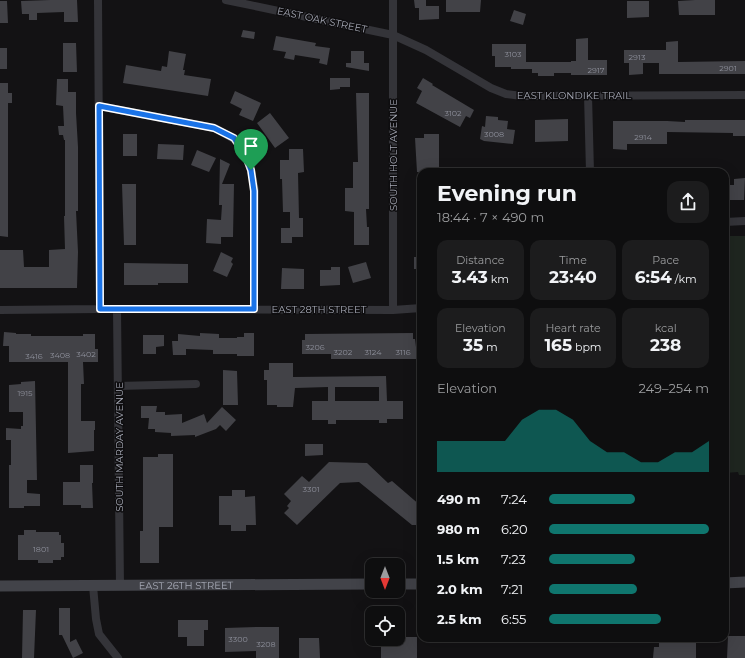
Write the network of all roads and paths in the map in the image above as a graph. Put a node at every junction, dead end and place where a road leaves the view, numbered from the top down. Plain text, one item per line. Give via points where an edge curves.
1 (98, 0) edge
2 (226, 0) edge
3 (393, 0) edge
4 (393, 35) junction
5 (745, 94) edge
6 (588, 96) junction
7 (99, 106) junction
8 (590, 168) edge
9 (745, 221) edge
10 (729, 222) edge
11 (417, 308) edge
12 (100, 309) junction
13 (116, 309) junction
14 (254, 309) junction
15 (0, 310) edge
16 (393, 310) junction
17 (196, 384) dead end
18 (118, 386) junction
19 (729, 582) edge
20 (745, 582) edge
21 (365, 584) edge
22 (405, 584) edge
23 (417, 584) edge
24 (0, 586) edge
25 (93, 586) junction
26 (120, 586) junction
27 (118, 658) edge

1 - 7 street
2 - 4 street, EAST OAK STREET
3 - 4 street, SOUTH HOLT AVENUE
4 - 6 street, EAST KLONDIKE TRAIL via 506,94
4 - 16 street, SOUTH HOLT AVENUE
5 - 6 street, EAST KLONDIKE TRAIL
6 - 8 street
7 - 12 street
7 - 14 street via 214,128 234,138 245,154 251,170 254,191
9 - 10 street
11 - 16 street, EAST 28TH STREET
12 - 13 street, EAST 28TH STREET
12 - 15 street, EAST 28TH STREET
13 - 14 street, EAST 28TH STREET
13 - 18 street, SOUTH MARDAY AVENUE
14 - 16 street, EAST 28TH STREET
17 - 18 street
18 - 26 street, SOUTH MARDAY AVENUE
19 - 20 main road
21 - 26 main road, EAST 26TH STREET
22 - 23 main road
24 - 25 main road, EAST 26TH STREET
25 - 26 main road, EAST 26TH STREET
25 - 27 street via 99,634

